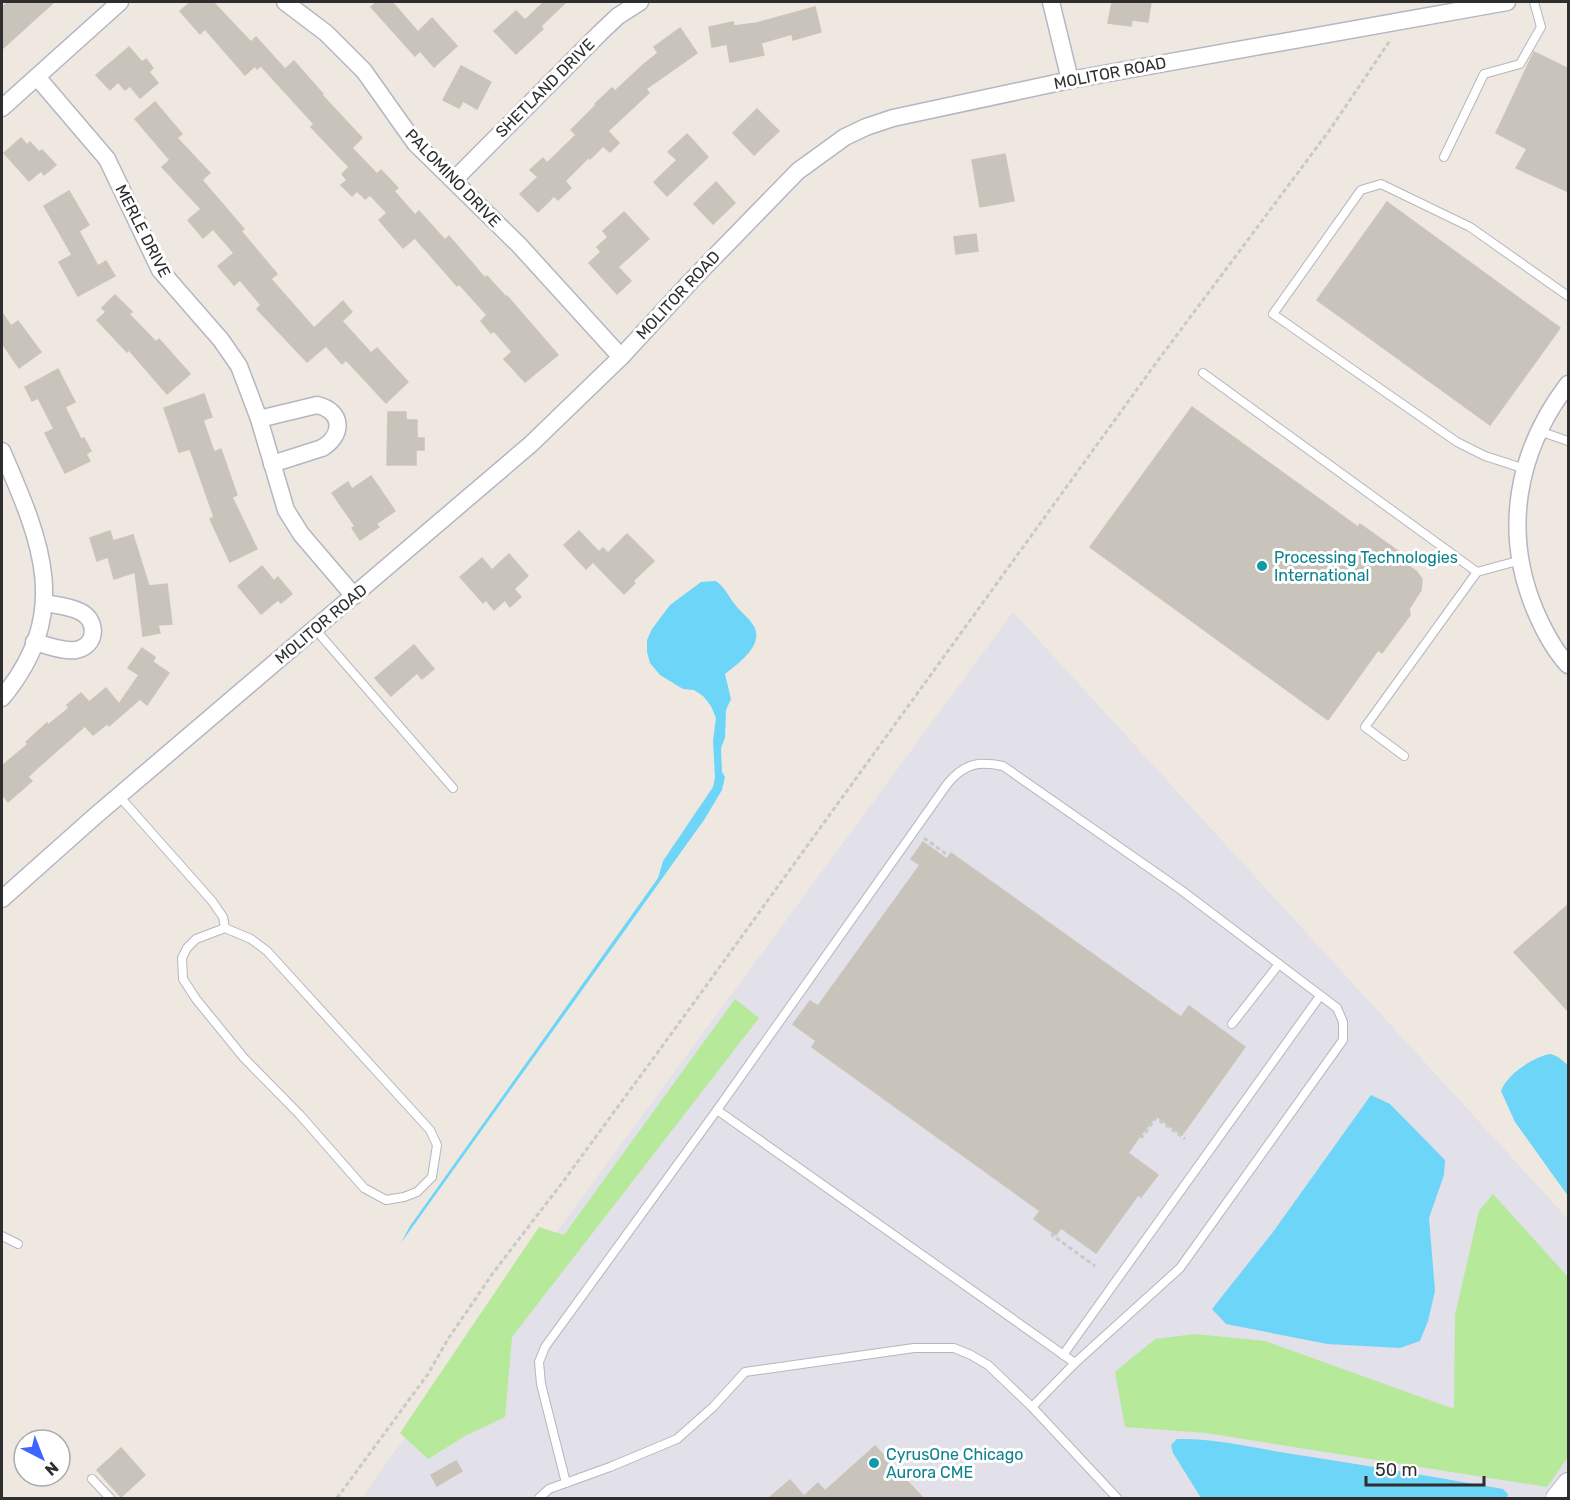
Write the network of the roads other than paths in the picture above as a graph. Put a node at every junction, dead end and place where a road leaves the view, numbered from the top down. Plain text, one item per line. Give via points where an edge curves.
1 (120, 2) edge
2 (285, 2) edge
3 (640, 2) edge
4 (1051, 2) edge
5 (1507, 2) edge
6 (1534, 2) edge
7 (37, 77) junction
8 (1070, 80) junction
9 (2, 108) edge
10 (1444, 157) dead end
11 (454, 180) junction
12 (1569, 296) edge
13 (621, 357) junction
14 (1203, 373) dead end
15 (1569, 384) edge
16 (259, 419) junction
17 (1539, 431) junction
18 (1569, 441) edge
19 (2, 451) edge
20 (272, 464) junction
21 (1525, 468) junction
22 (1521, 560) junction
23 (1477, 572) junction
24 (354, 596) junction
25 (44, 603) junction
26 (315, 629) junction
27 (34, 642) junction
28 (1569, 665) edge
29 (2, 698) edge
30 (1404, 756) dead end
31 (453, 788) dead end
32 (119, 796) junction
33 (2, 899) edge
34 (225, 928) junction
35 (1279, 964) junction
36 (1320, 996) junction
37 (1232, 1024) dead end
38 (717, 1110) junction
39 (2, 1236) edge
40 (18, 1244) dead end
41 (1063, 1355) junction
42 (1075, 1363) junction
43 (1032, 1407) junction
44 (92, 1479) dead end
45 (566, 1483) junction
46 (1569, 1483) edge
47 (110, 1498) edge
48 (539, 1498) edge
49 (1117, 1498) edge
50 (1556, 1498) edge

1 - 7 street
2 - 11 street, PALOMINO DRIVE via 326,33 364,71 415,142
3 - 11 street, SHETLAND DRIVE via 600,33
4 - 8 street
5 - 8 street, MOLITOR ROAD
6 - 10 lane via 1541,27 1520,64 1484,74
7 - 9 street
7 - 16 street, MERLE DRIVE via 107,159 160,270 239,366
8 - 13 street, MOLITOR ROAD via 893,118 845,137 798,171
11 - 13 street, PALOMINO DRIVE
12 - 21 lane via 1470,227 1381,184 1361,190 1273,314 1457,442 1485,456
13 - 24 street, MOLITOR ROAD via 531,444
14 - 23 lane
15 - 17 street
16 - 20 street, MERLE DRIVE
16 - 20 street via 317,405 334,413 337,421 330,443
17 - 18 lane
17 - 21 street
19 - 25 street via 35,532 45,582
20 - 24 street, MERLE DRIVE via 294,524
21 - 22 street via 1517,510
22 - 23 lane
22 - 28 street via 1539,618
23 - 30 lane via 1365,728
24 - 26 street, MOLITOR ROAD
25 - 27 street
25 - 27 street via 81,611 89,617 94,632 87,644 74,650
26 - 31 lane
26 - 32 street, MOLITOR ROAD
27 - 29 street
32 - 33 street, MOLITOR ROAD
32 - 34 lane via 212,901
34 - 34 lane via 267,951 430,1130 437,1145 432,1177 417,1192 386,1200 364,1188 243,1058 196,999 183,979 182,958 196,939
35 - 36 lane
35 - 37 lane
35 - 38 lane via 1181,890 1003,766 974,764 957,772 948,783
36 - 41 lane
36 - 42 lane via 1336,1008 1344,1022 1343,1040 1180,1268
38 - 41 lane
38 - 45 lane via 545,1347 539,1362 542,1384
39 - 40 lane
41 - 42 lane
42 - 43 lane
43 - 45 lane via 988,1365 954,1348 914,1348 745,1372 677,1439
43 - 49 lane
44 - 47 lane
45 - 48 lane via 549,1489
46 - 50 street

